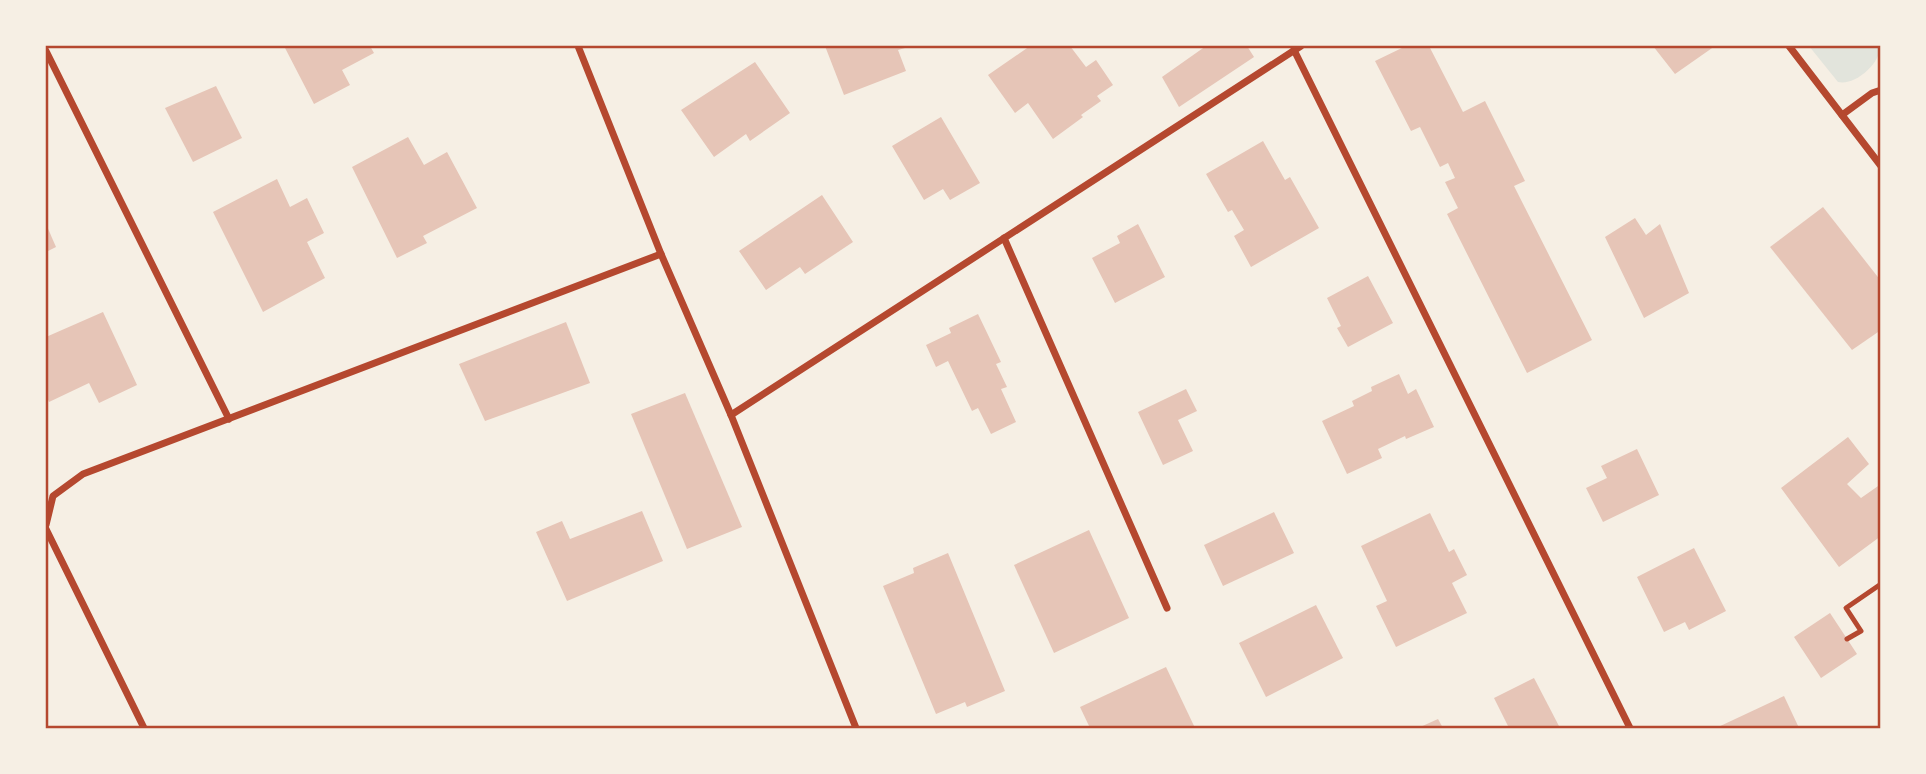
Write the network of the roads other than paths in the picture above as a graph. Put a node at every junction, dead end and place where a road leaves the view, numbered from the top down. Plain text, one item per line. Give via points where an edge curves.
1 (578, 46) edge
2 (1788, 46) edge
3 (1297, 48) edge
4 (46, 51) edge
5 (1881, 90) edge
6 (1842, 116) junction
7 (1881, 166) edge
8 (1004, 238) junction
9 (662, 254) junction
10 (731, 415) junction
11 (229, 419) junction
12 (46, 527) edge
13 (1881, 584) edge
14 (1167, 608) dead end
15 (1847, 639) dead end
16 (144, 729) edge
17 (856, 729) edge
18 (1630, 729) edge

1 - 9 street
2 - 6 street
3 - 8 street
3 - 18 street
4 - 11 street
5 - 6 street
6 - 7 street
8 - 10 street
8 - 14 street
9 - 10 street
9 - 11 street
10 - 17 street
11 - 12 street via 83,474 53,496
12 - 16 street
13 - 15 lane via 1846,608 1861,631

